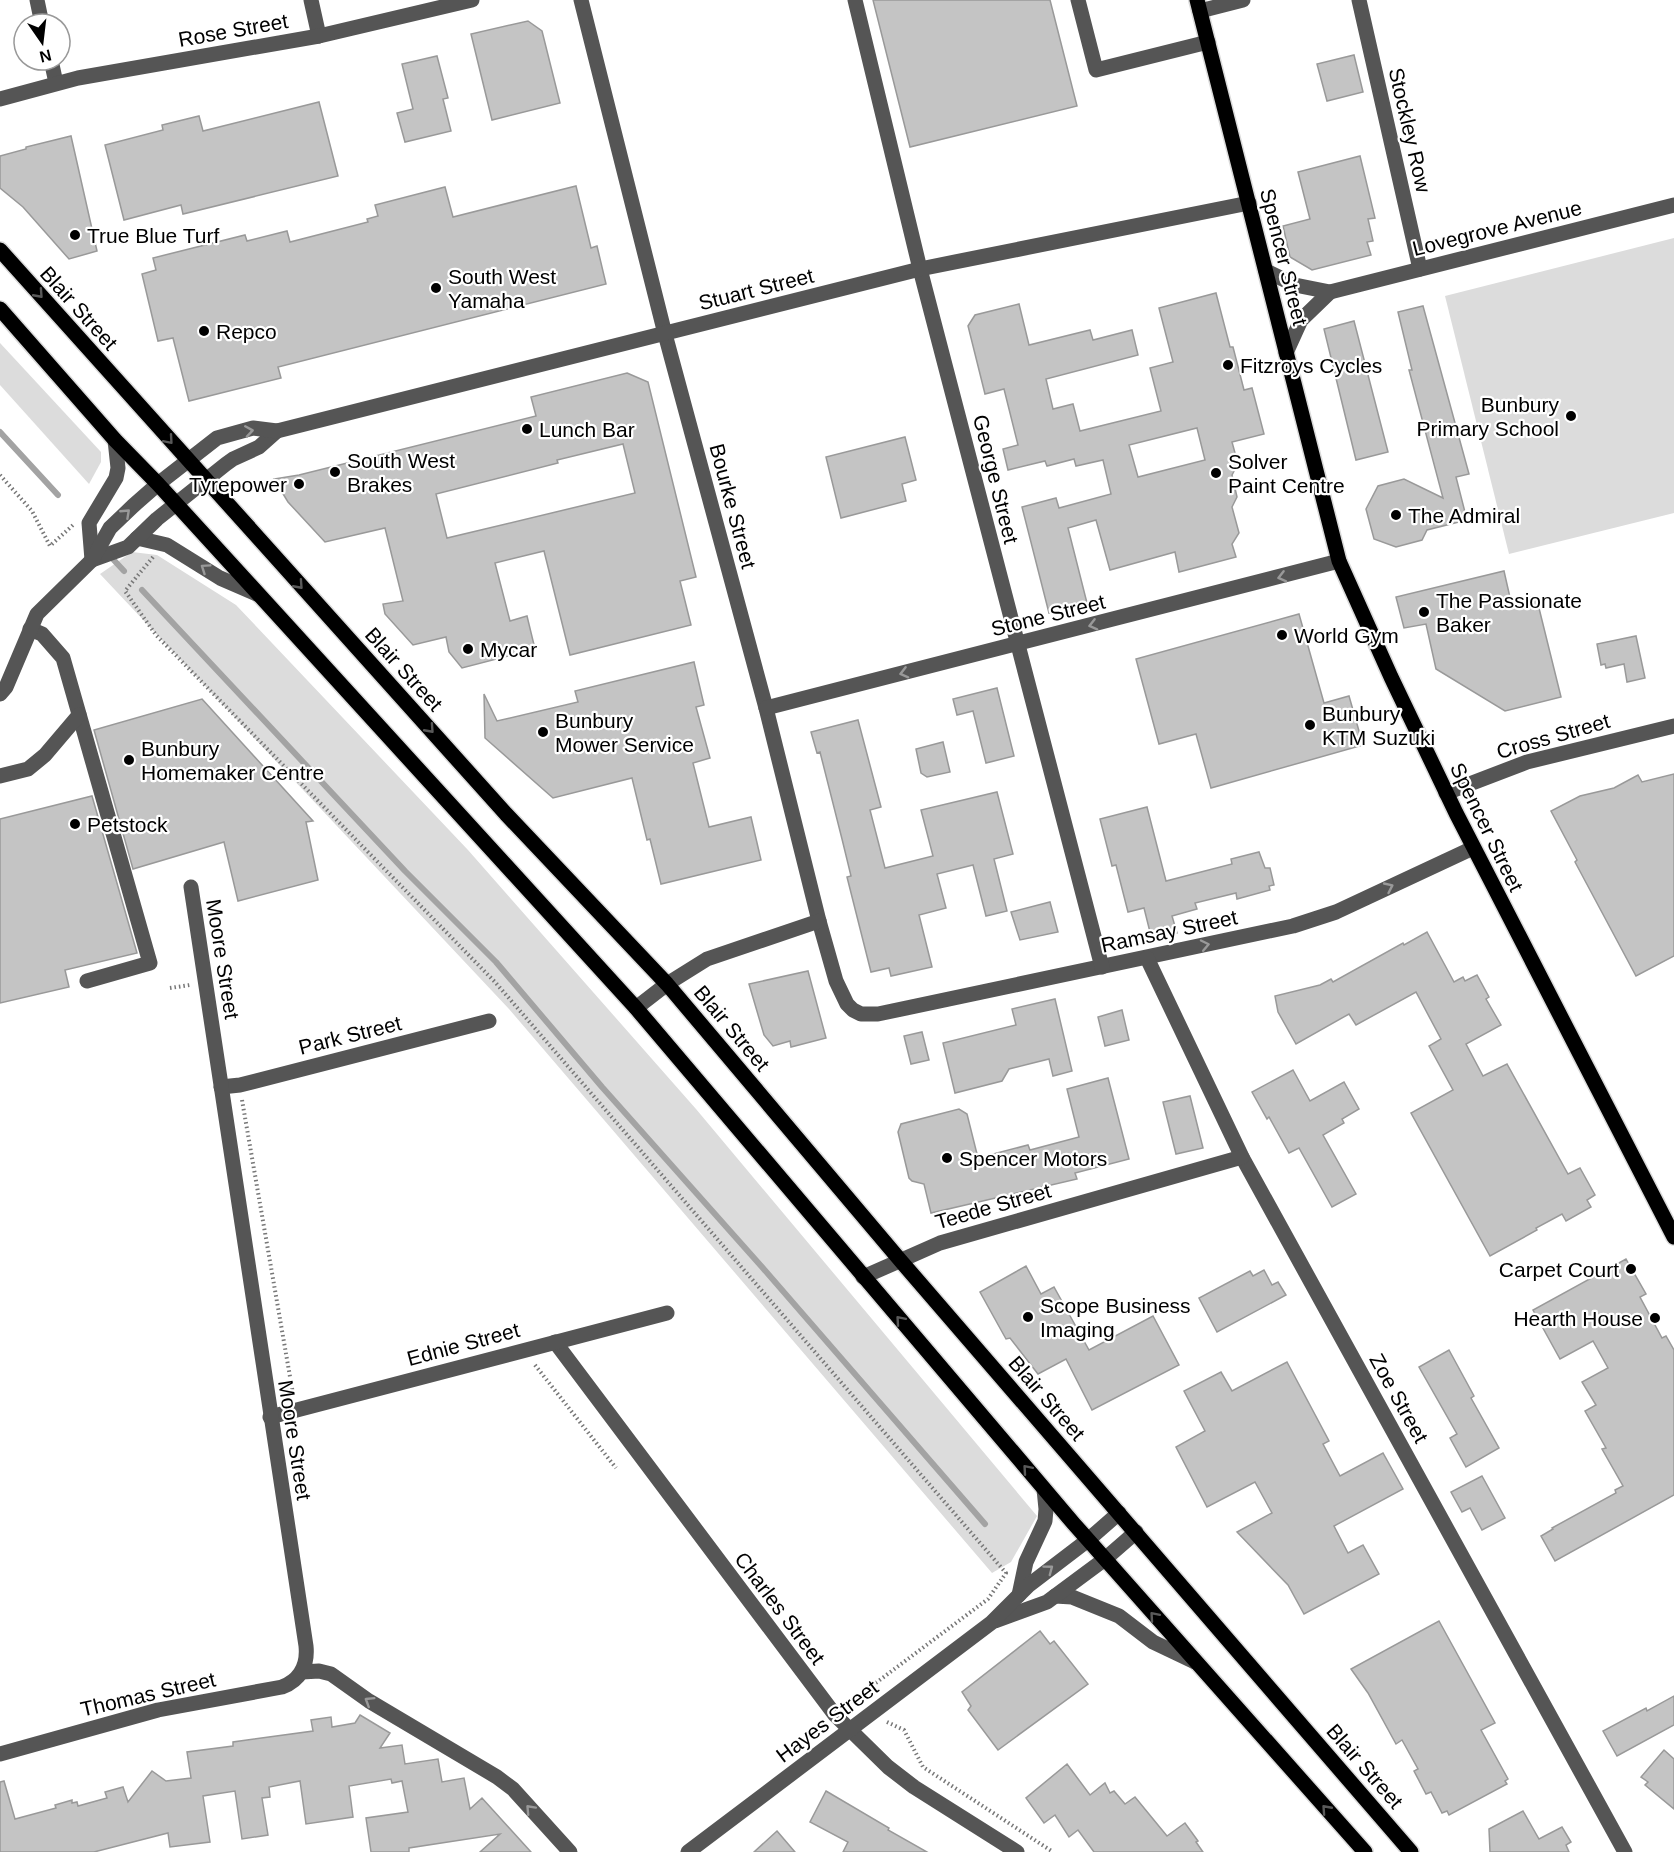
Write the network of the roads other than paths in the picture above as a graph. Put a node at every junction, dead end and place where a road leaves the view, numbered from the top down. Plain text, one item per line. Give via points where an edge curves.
1 (311, 0) edge
2 (472, 0) edge
3 (581, 0) edge
4 (855, 0) edge
5 (1078, 0) edge
6 (1244, 0) edge
7 (1359, 0) edge
8 (1198, 6) edge
9 (320, 36) junction
10 (1208, 42) junction
11 (54, 72) edge
12 (56, 83) junction
13 (0, 99) edge
14 (1249, 203) junction
15 (1674, 206) edge
16 (0, 250) edge
17 (920, 268) junction
18 (1420, 269) junction
19 (1266, 271) junction
20 (1330, 291) junction
21 (0, 309) edge
22 (665, 334) junction
23 (1286, 353) junction
24 (277, 431) junction
25 (115, 440) junction
26 (187, 460) junction
27 (206, 481) junction
28 (158, 484) junction
29 (176, 504) junction
30 (137, 538) junction
31 (92, 560) junction
32 (1339, 561) junction
33 (257, 594) junction
34 (30, 629) junction
35 (1017, 644) junction
36 (0, 694) edge
37 (766, 708) junction
38 (80, 715) junction
39 (1674, 726) edge
40 (0, 776) edge
41 (1446, 793) junction
42 (1473, 848) junction
43 (191, 887) dead end
44 (819, 921) junction
45 (1147, 958) junction
46 (1102, 967) junction
47 (87, 981) dead end
48 (667, 984) junction
49 (636, 1008) junction
50 (861, 1014) joint
51 (489, 1021) dead end
52 (221, 1087) junction
53 (1242, 1156) junction
54 (1674, 1237) edge
55 (900, 1260) junction
56 (863, 1277) junction
57 (667, 1313) dead end
58 (555, 1342) junction
59 (270, 1417) junction
60 (1044, 1489) junction
61 (1119, 1513) junction
62 (1136, 1532) junction
63 (1088, 1540) junction
64 (1105, 1559) junction
65 (1019, 1595) junction
66 (1055, 1596) junction
67 (991, 1623) junction
68 (1195, 1662) junction
69 (302, 1672) junction
70 (850, 1730) junction
71 (0, 1754) edge
72 (570, 1852) edge
73 (687, 1852) edge
74 (1017, 1852) edge
75 (1365, 1852) edge
76 (1411, 1852) edge
77 (1625, 1852) edge

1 - 9 street
2 - 9 street, Rose Street
3 - 22 street, Bourke Street
4 - 17 street, George Street
5 - 10 street via 1096,70
6 - 8 street
7 - 18 street, Stockley Row
8 - 10 main road, Spencer Street
9 - 12 street, Rose Street
10 - 14 main road, Spencer Street
11 - 12 street
12 - 13 street, Rose Street
14 - 17 street, Stuart Street
14 - 19 main road, Spencer Street
15 - 18 street, Lovegrove Avenue
16 -> 26 main road, Blair Street
17 - 22 street, Stuart Street
17 - 35 street, George Street
18 - 20 street, Lovegrove Avenue
19 - 20 street, Lovegrove Avenue via 1295,285
19 - 23 main road, Spencer Street
20 - 23 street via 1301,321
21 - 25 main road
22 - 24 street, Stuart Street
22 - 37 street, Bourke Street
23 - 32 main road, Spencer Street
26 -> 24 street, Stuart Street via 217,438 253,428
24 - 27 street, Stuart Street
25 - 28 main road
25 - 31 street via 116,478 90,523
26 - 27 main road, Blair Street
26 - 28 street, Stuart Street
27 - 29 street, Stuart Street
27 -> 48 main road, Blair Street via 506,814
28 - 29 main road
31 -> 28 street, Stuart Street via 110,528
29 - 30 street, Stuart Street
29 - 33 main road
30 - 31 street, Stuart Street via 128,547
33 -> 30 street via 220,578 167,545
31 - 34 street via 37,614
32 -> 35 street, Stone Street
32 - 41 main road, Spencer Street
33 - 49 main road
34 - 36 street
34 - 38 street via 42,634 63,658
35 -> 37 street, Stone Street
35 - 46 street, George Street
37 - 44 street, Bourke Street
38 - 40 street via 28,769
38 - 47 street via 150,963
39 - 41 street, Cross Street via 1527,762
41 - 42 main road, Spencer Street
45 -> 42 street, Ramsay Street via 1313,921
42 - 54 main road, Spencer Street
43 - 52 street, Moore Street
44 - 48 street via 721,953
44 - 50 street, Bourke Street via 842,995
45 - 46 street, Ramsay Street
45 - 53 street, Zoe Street
46 - 50 street, Ramsay Street via 878,1014
48 - 49 street
48 - 55 main road, Blair Street
49 - 56 main road
51 - 52 street, Park Street
52 - 59 street, Moore Street
53 - 55 street, Teede Street via 940,1243
53 - 77 street, Zoe Street
55 - 56 street, Teede Street
55 - 61 main road, Blair Street
60 -> 56 main road
57 - 58 street, Ednie Street
58 - 59 street, Ednie Street
58 - 70 street, Charles Street
59 - 69 street, Moore Street via 306,1646
60 - 63 main road
60 - 65 street via 1045,1521 1026,1562
61 - 62 main road, Blair Street
61 - 63 street, Hayes Street
62 - 64 street, Hayes Street
62 - 76 main road, Blair Street
63 - 64 main road
65 -> 63 street, Hayes Street
64 - 66 street, Hayes Street
68 -> 64 main road
65 - 67 street, Hayes Street
66 - 67 street, Hayes Street
66 - 68 street via 1072,1597 1119,1616 1153,1642
67 - 70 street, Hayes Street
75 -> 68 main road
69 - 71 street, Thomas Street via 282,1687 158,1710
72 -> 69 street via 513,1789 497,1777 331,1674
70 - 73 street, Hayes Street
70 - 74 street, Charles Street via 914,1787

